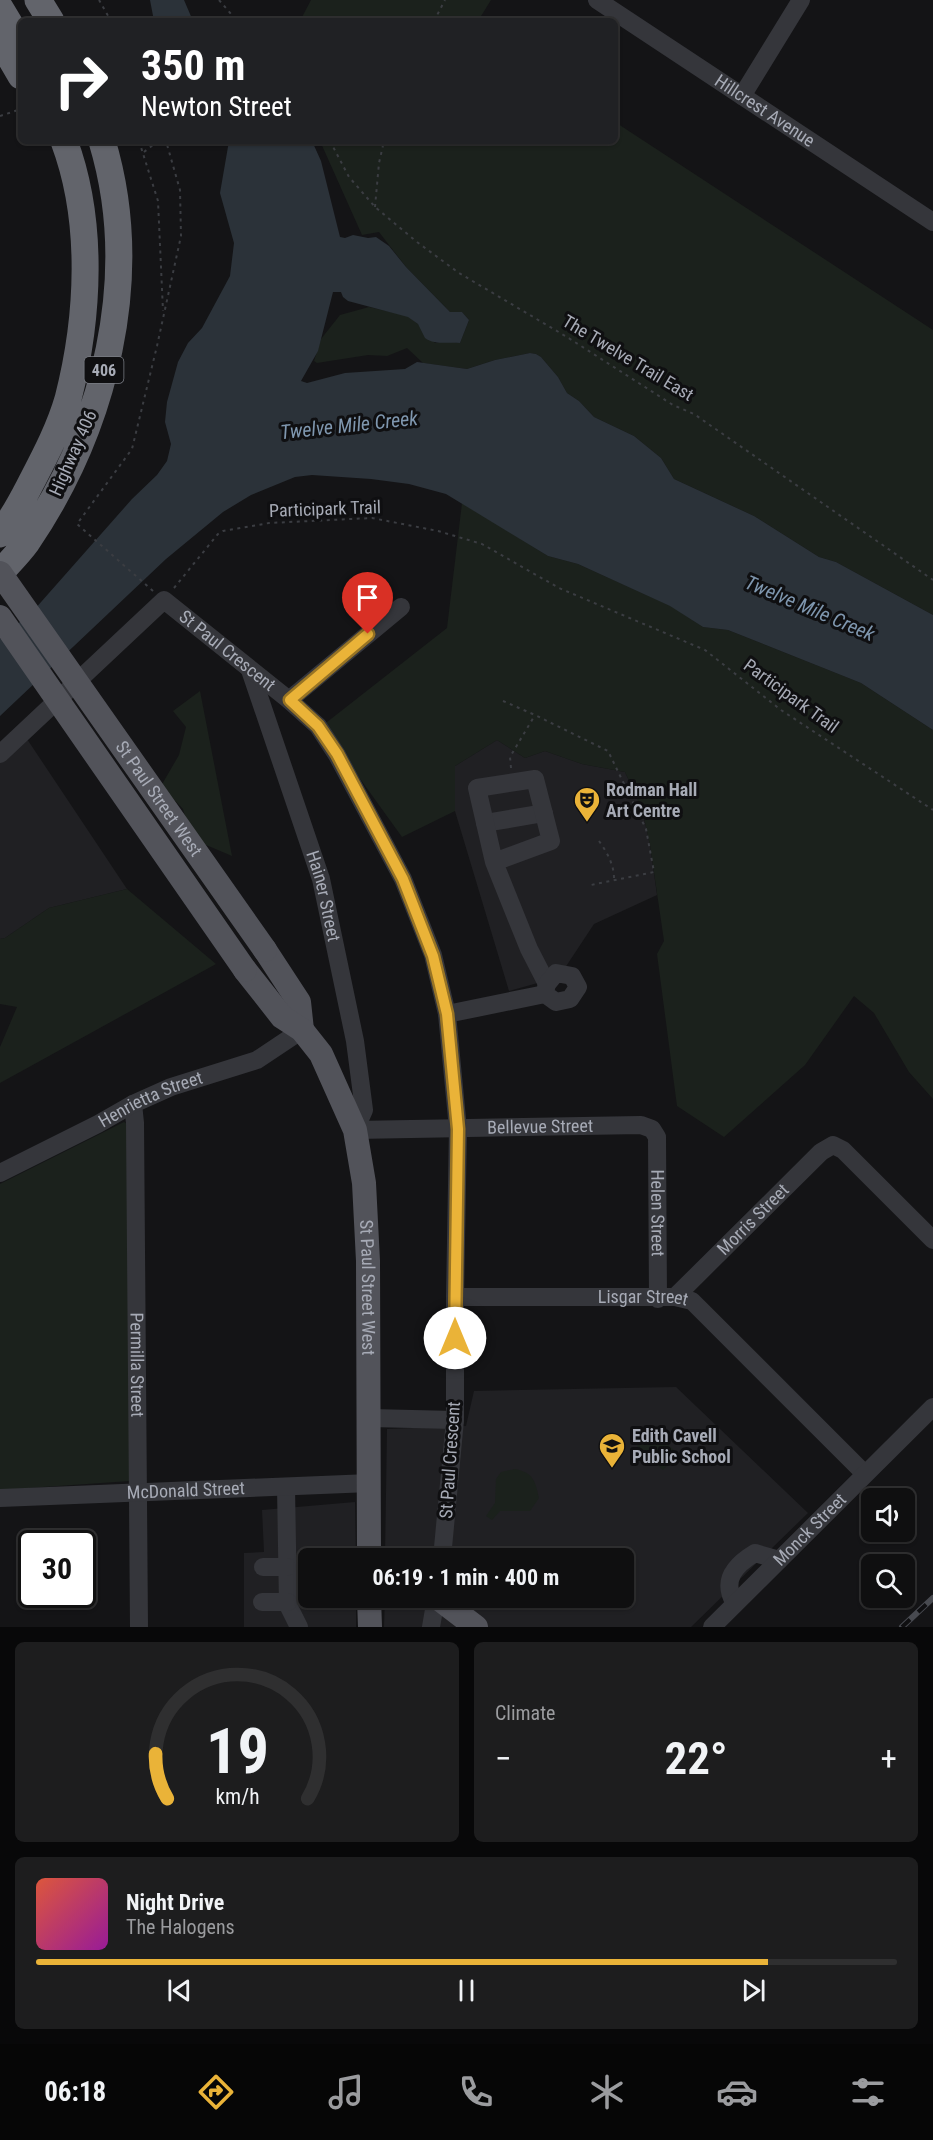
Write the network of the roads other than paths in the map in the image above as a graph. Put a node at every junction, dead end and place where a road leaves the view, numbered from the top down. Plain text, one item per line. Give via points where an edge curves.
1 (38, 0) edge
2 (597, 0) edge
3 (801, 0) edge
4 (0, 8) edge
5 (49, 18) edge
6 (18, 38) edge
7 (0, 40) edge
8 (18, 71) edge
9 (742, 96) junction
10 (103, 144) edge
11 (65, 148) edge
12 (933, 222) edge
13 (0, 534) edge
14 (0, 573) edge
15 (401, 606) dead end
16 (0, 617) edge
17 (250, 670) junction
18 (290, 700) junction
19 (0, 754) edge
20 (544, 813) junction
21 (485, 823) junction
22 (494, 862) junction
23 (447, 1014) junction
24 (302, 1030) junction
25 (133, 1104) junction
26 (458, 1129) junction
27 (652, 1129) joint
28 (355, 1130) junction
29 (0, 1173) edge
30 (933, 1240) edge
31 (455, 1297) junction
32 (667, 1298) junction
33 (933, 1407) edge
34 (370, 1418) junction
35 (455, 1420) junction
36 (865, 1474) junction
37 (370, 1483) junction
38 (286, 1487) junction
39 (137, 1493) junction
40 (0, 1498) edge
41 (372, 1548) edge
42 (443, 1548) edge
43 (779, 1560) junction
44 (287, 1567) junction
45 (263, 1568) dead end
46 (262, 1602) dead end
47 (288, 1602) junction
48 (735, 1604) junction
49 (369, 1608) edge
50 (435, 1608) edge
51 (450, 1608) edge
52 (139, 1627) edge
53 (299, 1627) edge
54 (370, 1627) edge
55 (431, 1627) edge
56 (476, 1627) edge
57 (712, 1627) edge

1 - 5 highway
2 - 9 street, Hillcrest Avenue
3 - 9 street
4 - 6 highway
7 - 8 highway
9 - 12 street, Hillcrest Avenue
10 - 14 highway, Highway 406 / 406 via 119,248 111,340 90,420 62,484 26,544
11 - 13 highway, Highway 406 / 406 via 78,192 83,236 85,281 77,352 67,401 45,456
14 - 24 main road, St Paul Street West, bridge via 265,950 299,1002
15 - 18 street
16 - 24 main road, St Paul Street West, bridge via 245,970 282,1017
17 - 18 street, St Paul Crescent
17 - 19 street, St Paul Crescent via 164,600
17 - 28 street, Hainer Street via 321,879 355,1041 364,1110
18 - 23 street, St Paul Crescent via 318,726 337,754 403,879 433,956
20 - 21 street
20 - 21 street via 535,779 477,789
20 - 22 street via 551,841
21 - 22 street
22 - 23 street via 546,989
23 - 26 street, St Paul Crescent
24 - 25 street, Henrietta Street via 257,1060
24 - 28 main road, St Paul Street West via 321,1054
25 - 29 street, Henrietta Street
25 - 39 street, Permilla Street
26 - 27 street, Bellevue Street via 641,1125
26 - 28 street, Bellevue Street
26 - 31 street, St Paul Crescent
27 - 32 street, Helen Street via 657,1137
28 - 34 main road, St Paul Street West via 364,1183
30 - 32 street, Morris Street via 843,1150 833,1145
31 - 32 street, Lisgar Street
31 - 35 street, St Paul Crescent
32 - 36 street, Lisgar Street via 692,1301
33 - 36 street, Monck Street
34 - 35 street
34 - 37 main road, St Paul Street West
35 - 42 street, St Paul Crescent
36 - 43 street, Monck Street
37 - 38 street, McDonald Street
37 - 41 main road, St Paul Street West
38 - 39 street, McDonald Street
38 - 44 street
39 - 40 street, McDonald Street
39 - 52 street, Permilla Street
43 - 48 street, Monck Street
43 - 48 street via 755,1552 743,1560 730,1579 730,1596
44 - 45 street
44 - 47 street
46 - 47 street
47 - 53 street
48 - 57 street, Monck Street
49 - 54 main road
50 - 55 street
51 - 56 main road

